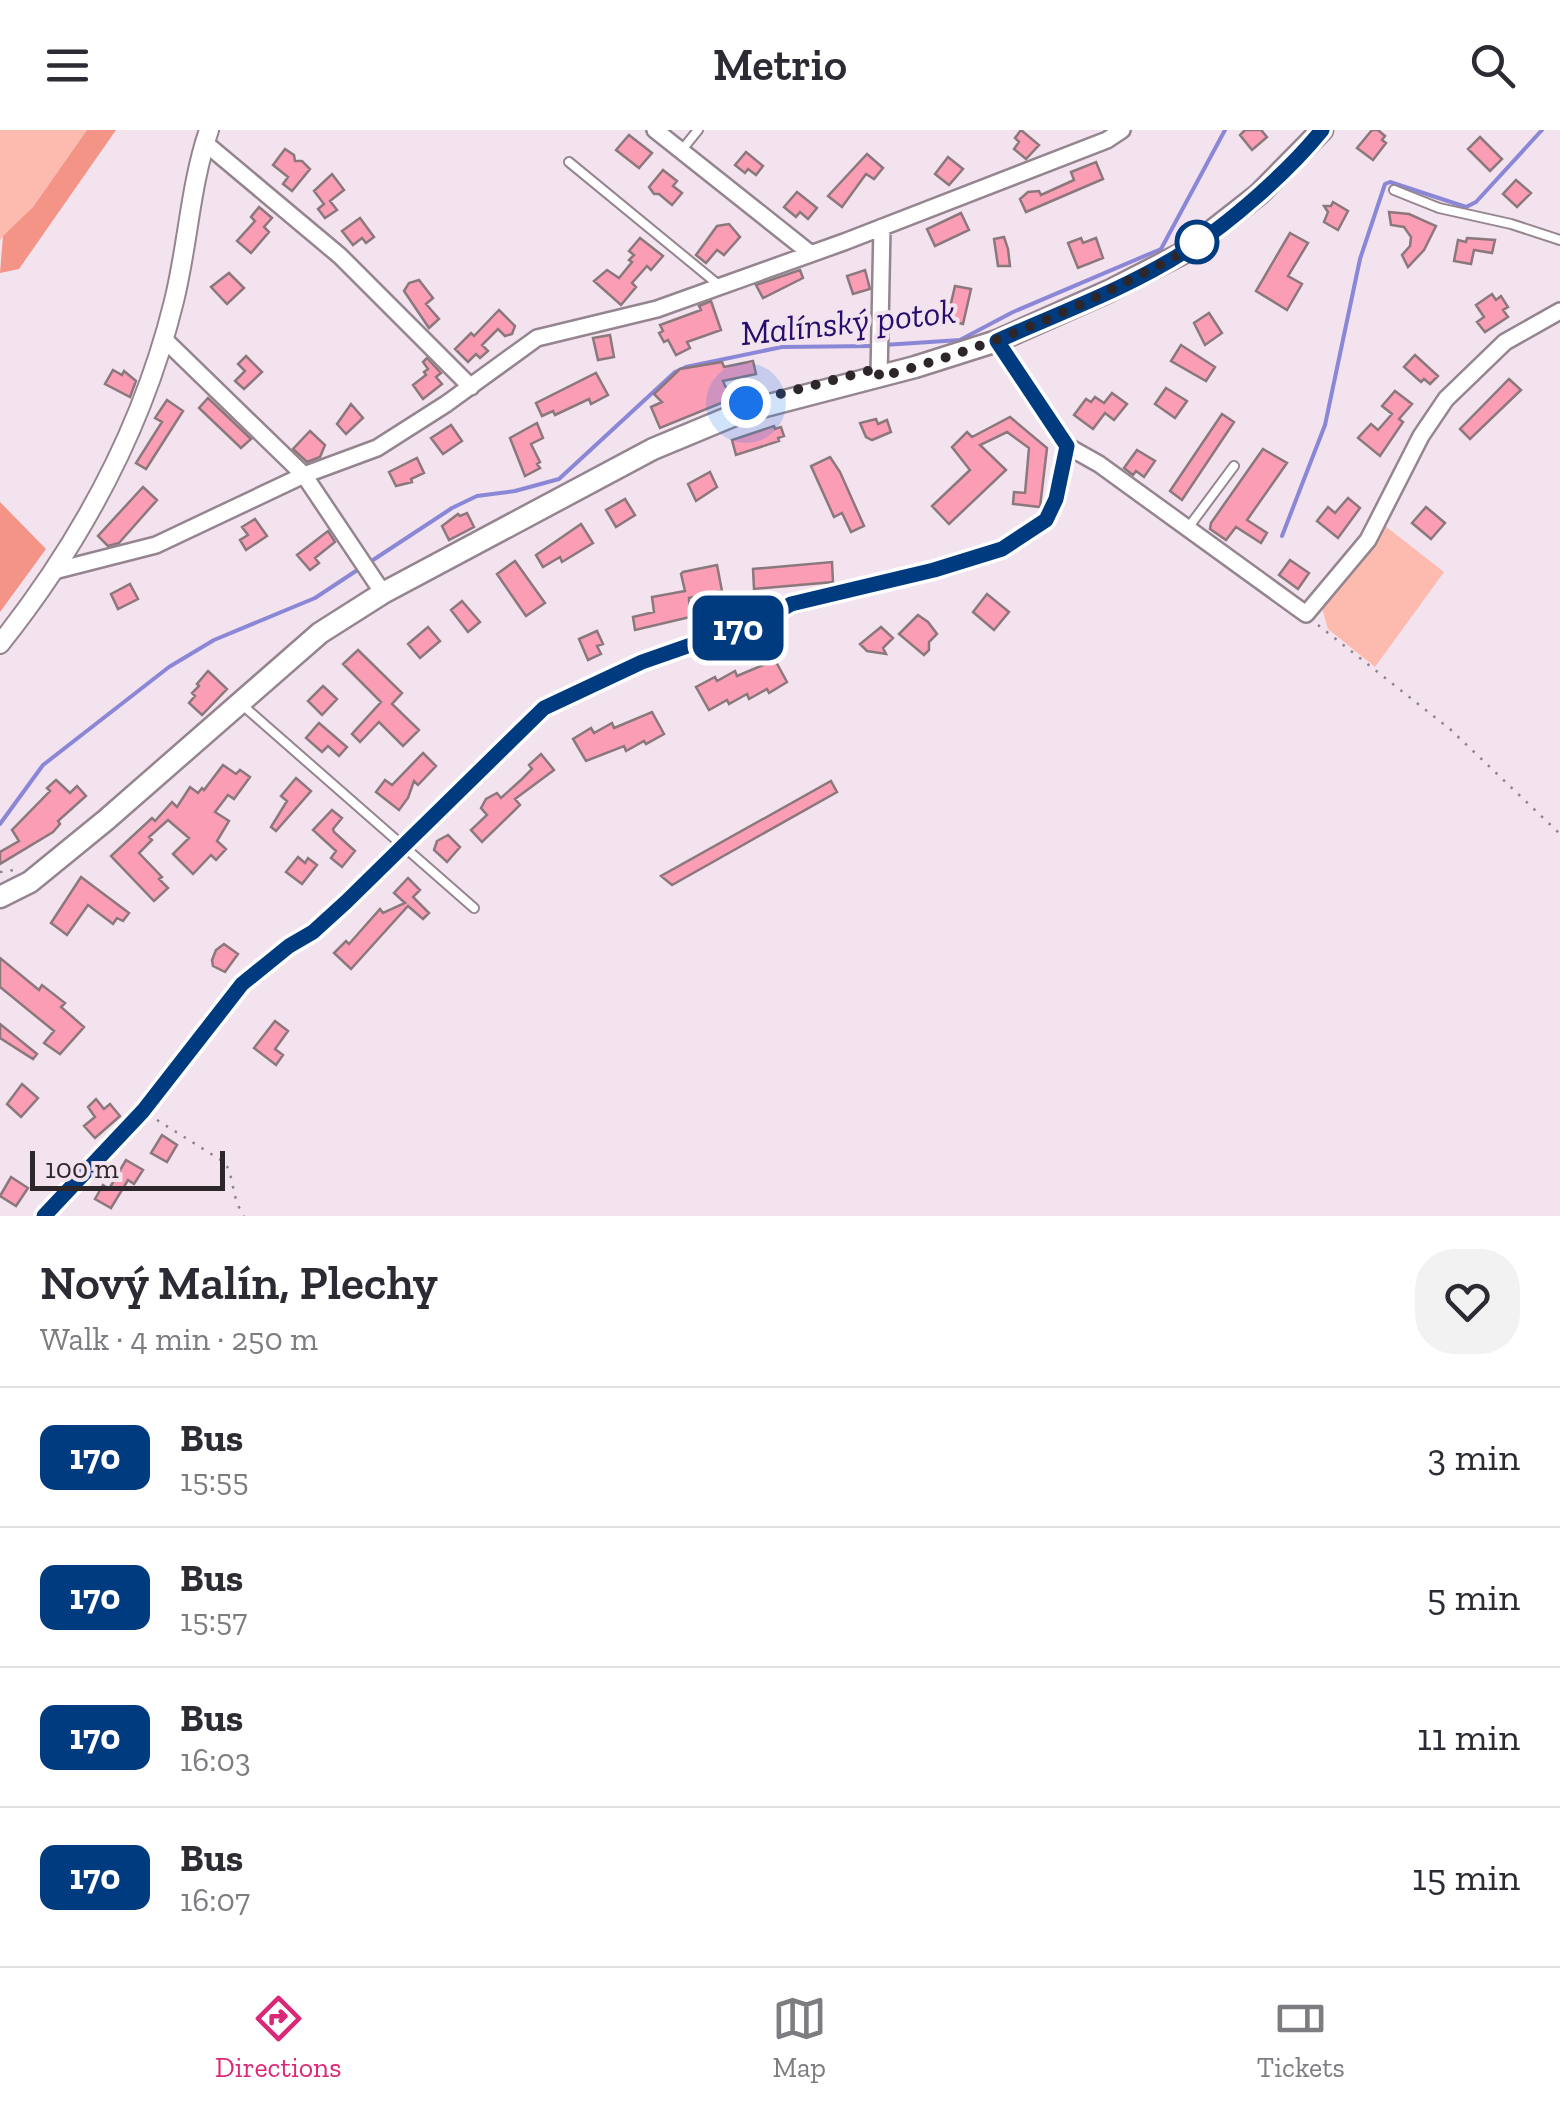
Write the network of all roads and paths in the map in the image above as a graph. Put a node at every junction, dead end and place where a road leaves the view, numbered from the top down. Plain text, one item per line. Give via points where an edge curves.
1 (655, 130) edge
2 (698, 130) edge
3 (1322, 130) edge
4 (1120, 131) edge
5 (206, 136) edge
6 (681, 151) junction
7 (569, 162) dead end
8 (1394, 190) dead end
9 (882, 227) junction
10 (1560, 240) edge
11 (810, 253) junction
12 (720, 286) junction
13 (1560, 312) edge
14 (164, 339) junction
15 (997, 341) junction
16 (879, 377) junction
17 (471, 387) junction
18 (1067, 446) junction
19 (1234, 466) dead end
20 (304, 475) junction
21 (1188, 528) junction
22 (54, 570) junction
23 (383, 593) junction
24 (1306, 614) junction
25 (3, 637) edge
26 (238, 702) junction
27 (1560, 834) edge
28 (402, 845) junction
29 (28, 871) dead end
30 (0, 872) edge
31 (0, 897) edge
32 (474, 908) dead end
33 (143, 1111) junction
34 (44, 1216) edge
35 (244, 1216) edge

1 - 6 street
2 - 6 lane
3 - 15 main road via 1258,194 1185,252
4 - 9 street
5 - 14 street
5 - 17 street via 340,256
6 - 11 street
7 - 12 lane
8 - 10 lane
9 - 11 street
9 - 16 street
11 - 12 street
12 - 17 street via 537,338
13 - 24 street via 1505,342 1446,399 1368,540
14 - 20 street
14 - 22 street via 120,460
15 - 16 main road
15 - 18 street
16 - 23 main road via 742,412 652,450
17 - 20 street via 377,448
18 - 21 street
18 - 28 street via 1046,520 1002,549 791,604 571,694 544,708
19 - 21 lane
20 - 22 street via 156,545
20 - 23 street
21 - 24 street
22 - 25 street
23 - 26 main road via 320,633
24 - 27 path via 1451,730
26 - 28 lane
26 - 31 main road via 106,820 30,882
28 - 32 lane
28 - 33 street via 313,932 242,984
29 - 30 path
33 - 34 street
33 - 35 path via 224,1162

